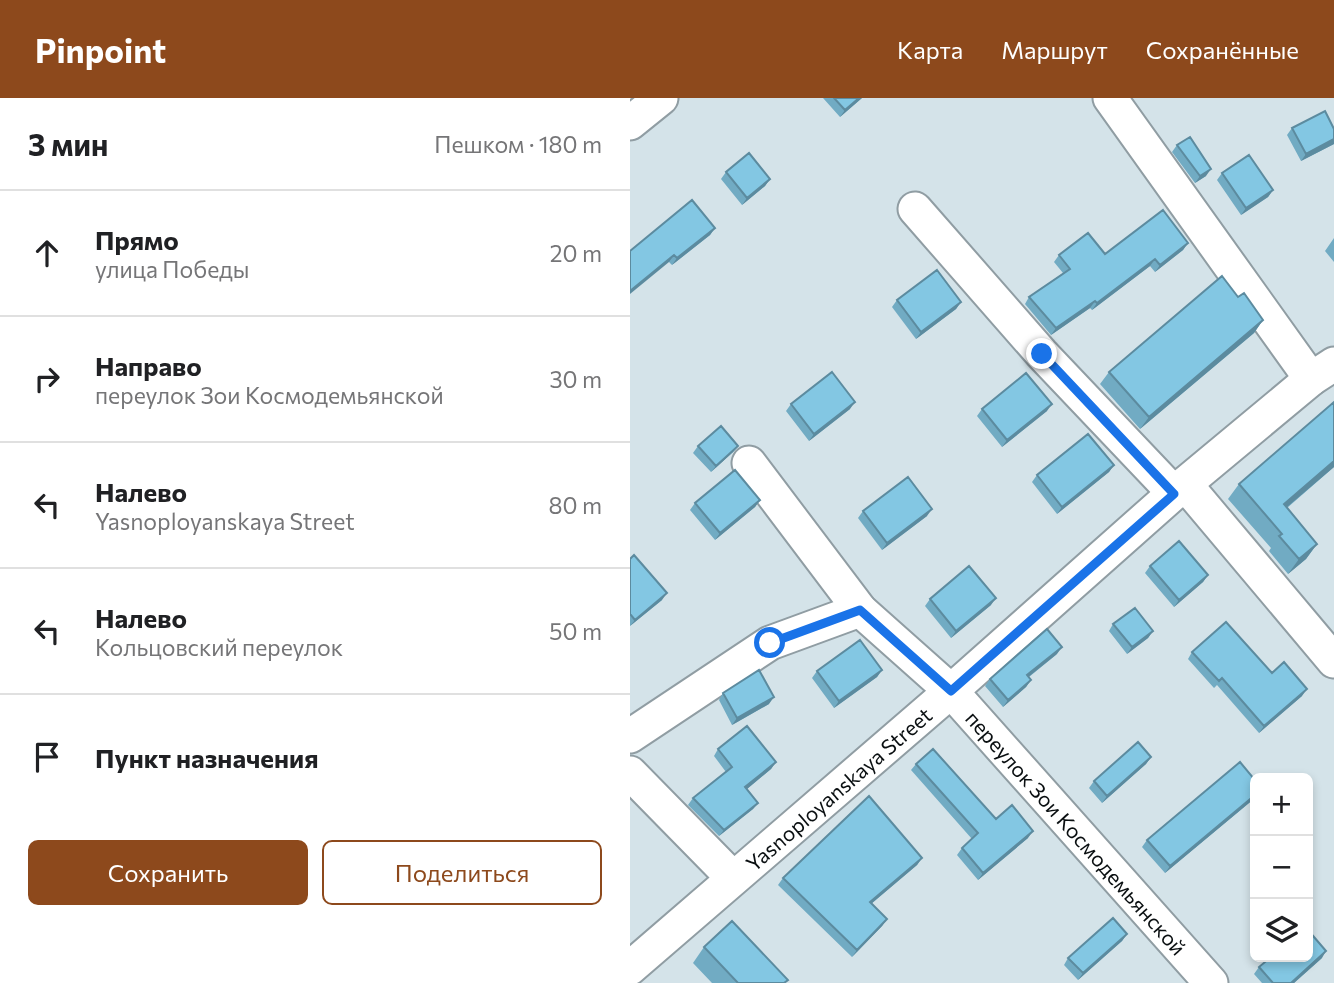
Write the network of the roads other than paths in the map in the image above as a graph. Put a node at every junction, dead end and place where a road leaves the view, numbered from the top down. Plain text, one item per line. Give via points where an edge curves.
1 (661, 98) edge
2 (1110, 98) edge
3 (630, 123) edge
4 (915, 209) dead end
5 (1323, 371) edge
6 (749, 463) dead end
7 (1180, 489) junction
8 (860, 610) junction
9 (1334, 661) edge
10 (951, 691) junction
11 (630, 736) edge
12 (630, 773) edge
13 (732, 877) junction
14 (630, 968) edge
15 (1211, 983) edge

1 - 3 street
2 - 5 street
4 - 7 street via 1042,354
5 - 7 street, Yasnoployanskaya Street
6 - 8 street, переулок Зои Космодемьянской
7 - 9 street
7 - 10 street, Yasnoployanskaya Street
8 - 10 street, переулок Зои Космодемьянской
8 - 11 street via 770,643
10 - 13 street, Yasnoployanskaya Street
10 - 15 street, переулок Зои Космодемьянской
12 - 13 street
13 - 14 street, Yasnoployanskaya Street

